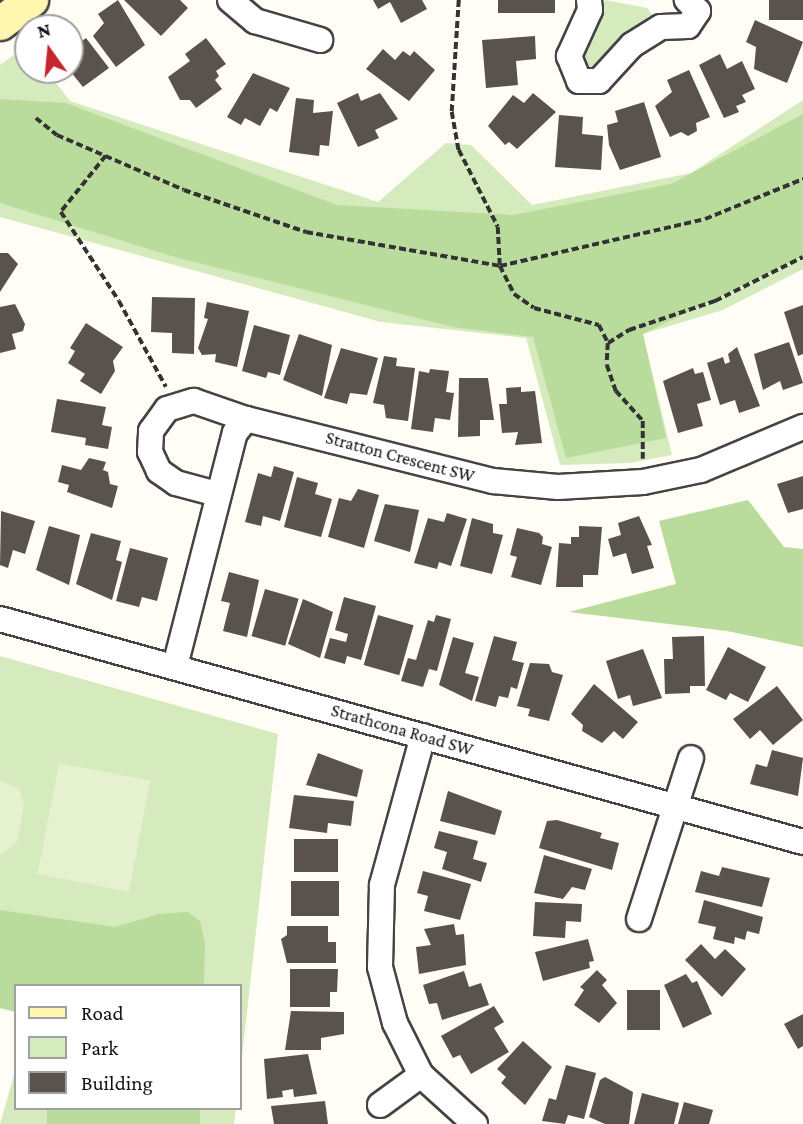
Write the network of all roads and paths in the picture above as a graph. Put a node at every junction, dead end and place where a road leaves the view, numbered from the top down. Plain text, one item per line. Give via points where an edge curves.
1 (31, 0) edge
2 (230, 0) edge
3 (459, 0) edge
4 (589, 0) edge
5 (687, 0) edge
6 (0, 23) edge
7 (320, 40) dead end
8 (36, 118) dead end
9 (106, 156) junction
10 (803, 179) edge
11 (803, 257) edge
12 (500, 266) junction
13 (608, 343) junction
14 (175, 404) junction
15 (246, 419) junction
16 (803, 428) edge
17 (643, 462) dead end
18 (217, 494) junction
19 (0, 619) edge
20 (175, 666) junction
21 (423, 736) junction
22 (691, 758) dead end
23 (675, 805) junction
24 (803, 842) edge
25 (639, 919) dead end
26 (421, 1075) junction
27 (380, 1105) dead end
28 (475, 1124) edge

1 - 6 street
2 - 7 street via 255,21
3 - 12 path via 452,112 458,150 498,227
4 - 5 street via 590,10 569,56 579,80 599,81 632,46 662,27 688,26 698,11
8 - 9 path via 57,135
9 - 12 path via 184,190 306,232
9 - 14 path via 61,212 119,301
10 - 12 path via 705,219
11 - 13 path via 715,301 629,330
12 - 13 path via 514,294 534,308 599,325
13 - 17 path via 607,365 616,391 643,421
14 - 15 street, Stratton Crescent SW via 194,401 219,406
14 - 18 street via 160,415 151,431 154,462 176,483
15 - 16 street, Stratton Crescent SW via 493,481 558,487 672,477 729,461
15 - 18 street via 235,433
18 - 20 street
19 - 20 street, Strathcona Road SW
20 - 21 street, Strathcona Road SW
21 - 23 street, Strathcona Road SW
21 - 26 street via 382,885 378,940 389,1005
22 - 23 street
23 - 24 street, Strathcona Road SW
23 - 25 street
26 - 27 street
26 - 28 street

